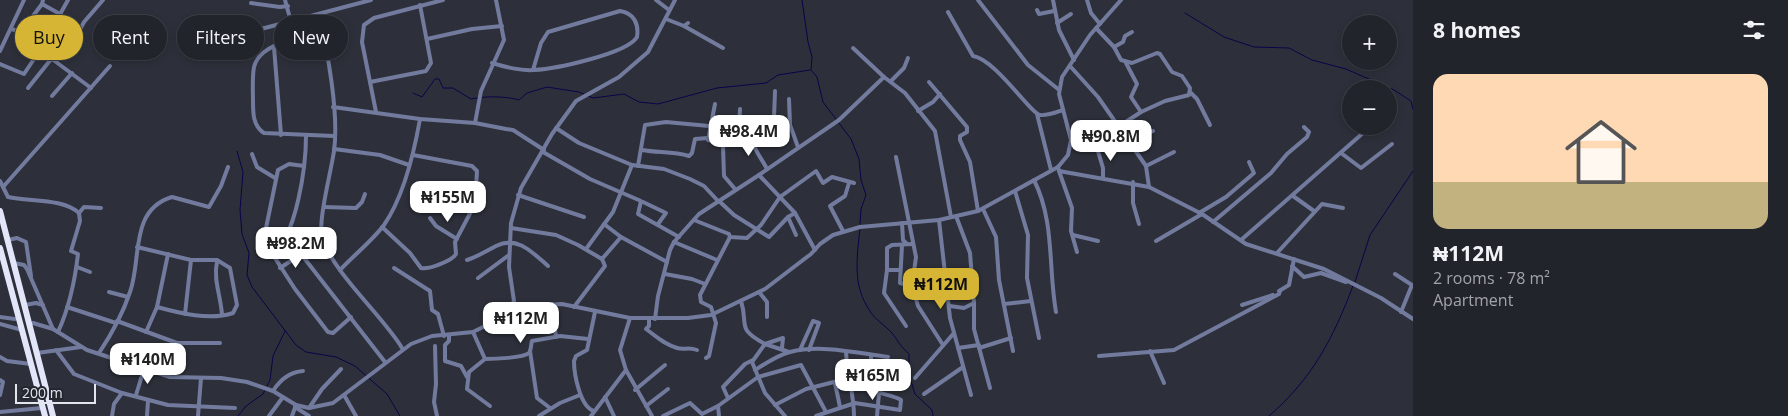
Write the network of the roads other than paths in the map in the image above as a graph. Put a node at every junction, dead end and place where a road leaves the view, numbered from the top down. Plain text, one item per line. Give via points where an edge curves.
1 (24, 0) edge
2 (68, 0) edge
3 (103, 0) edge
4 (285, 0) edge
5 (371, 0) edge
6 (442, 0) edge
7 (496, 0) edge
8 (656, 0) edge
9 (675, 0) edge
10 (978, 0) edge
11 (1053, 0) edge
12 (1087, 0) edge
13 (1121, 0) edge
14 (43, 2) edge
15 (251, 2) dead end
16 (288, 6) junction
17 (420, 6) junction
18 (669, 10) junction
19 (1037, 10) dead end
20 (1054, 11) junction
21 (948, 12) dead end
22 (60, 14) joint
23 (1071, 14) dead end
24 (290, 15) edge
25 (318, 15) edge
26 (666, 19) junction
27 (688, 23) dead end
28 (1056, 23) junction
29 (83, 24) edge
30 (1100, 24) junction
31 (502, 26) junction
32 (684, 26) junction
33 (1096, 28) junction
34 (11, 29) junction
35 (1132, 32) dead end
36 (427, 39) junction
37 (274, 47) edge
38 (1114, 47) junction
39 (723, 48) dead end
40 (853, 48) dead end
41 (0, 51) edge
42 (908, 58) dead end
43 (32, 60) edge
44 (50, 60) edge
45 (55, 60) edge
46 (275, 60) edge
47 (327, 60) edge
48 (1074, 60) junction
49 (492, 63) junction
50 (0, 64) edge
51 (1126, 64) junction
52 (110, 66) dead end
53 (1070, 66) junction
54 (533, 70) junction
55 (72, 72) junction
56 (884, 77) junction
57 (891, 81) junction
58 (370, 82) junction
59 (929, 82) dead end
60 (28, 88) dead end
61 (91, 88) junction
62 (1058, 89) junction
63 (775, 91) dead end
64 (1190, 92) junction
65 (940, 94) junction
66 (52, 96) dead end
67 (789, 99) dead end
68 (716, 104) dead end
69 (333, 107) junction
70 (740, 109) dead end
71 (1063, 110) junction
72 (918, 111) junction
73 (376, 112) junction
74 (1141, 112) junction
75 (1037, 114) junction
76 (420, 119) junction
77 (475, 123) junction
78 (1210, 125) dead end
79 (709, 126) junction
80 (1118, 127) junction
81 (1304, 127) dead end
82 (556, 128) junction
83 (1154, 131) dead end
84 (735, 134) junction
85 (281, 135) junction
86 (1361, 135) edge
87 (306, 136) junction
88 (334, 136) junction
89 (750, 136) junction
90 (708, 138) junction
91 (1112, 142) dead end
92 (1128, 142) junction
93 (720, 143) junction
94 (1392, 144) dead end
95 (798, 147) junction
96 (334, 149) junction
97 (642, 150) junction
98 (543, 151) junction
99 (1174, 152) dead end
100 (1341, 152) junction
101 (252, 154) dead end
102 (413, 155) junction
103 (896, 157) dead end
104 (1249, 162) dead end
105 (409, 165) junction
106 (632, 165) junction
107 (304, 166) junction
108 (638, 166) junction
109 (1146, 166) junction
110 (228, 167) dead end
111 (768, 169) junction
112 (1058, 169) junction
113 (1051, 170) junction
114 (759, 176) junction
115 (275, 178) junction
116 (1103, 178) junction
117 (1034, 180) junction
118 (0, 181) edge
119 (1133, 182) junction
120 (3, 187) junction
121 (1149, 187) junction
122 (735, 190) junction
123 (1015, 191) junction
124 (622, 193) junction
125 (365, 194) dead end
126 (518, 195) junction
127 (1293, 196) junction
128 (780, 197) junction
129 (718, 201) junction
130 (642, 202) junction
131 (324, 207) junction
132 (101, 208) dead end
133 (1343, 208) dead end
134 (983, 209) junction
135 (0, 211) edge
136 (978, 211) junction
137 (1314, 211) junction
138 (79, 213) junction
139 (795, 213) junction
140 (1201, 214) junction
141 (956, 216) junction
142 (584, 217) dead end
143 (788, 217) junction
144 (950, 217) junction
145 (430, 218) dead end
146 (694, 220) junction
147 (939, 220) junction
148 (902, 222) junction
149 (908, 222) junction
150 (1213, 222) junction
151 (604, 224) junction
152 (658, 224) junction
153 (1139, 224) dead end
154 (382, 227) junction
155 (511, 228) junction
156 (758, 229) junction
157 (843, 231) junction
158 (796, 234) dead end
159 (1073, 235) junction
160 (730, 236) junction
161 (621, 237) junction
162 (678, 237) junction
163 (456, 239) junction
164 (8, 240) junction
165 (323, 240) junction
166 (1241, 240) junction
167 (1098, 241) dead end
168 (1156, 241) dead end
169 (511, 242) junction
170 (674, 242) junction
171 (907, 244) junction
172 (913, 244) junction
173 (902, 245) junction
174 (137, 247) junction
175 (0, 248) edge
176 (586, 249) junction
177 (815, 250) junction
178 (1077, 252) dead end
179 (271, 253) junction
180 (1277, 253) junction
181 (168, 254) junction
182 (301, 254) junction
183 (509, 255) junction
184 (602, 259) junction
185 (1294, 259) junction
186 (191, 260) junction
187 (467, 260) dead end
188 (717, 260) junction
189 (217, 262) junction
190 (668, 262) junction
191 (14, 263) junction
192 (548, 266) dead end
193 (1292, 266) junction
194 (77, 267) junction
195 (280, 268) junction
196 (394, 268) dead end
197 (340, 270) junction
198 (887, 270) junction
199 (900, 270) junction
200 (90, 272) dead end
201 (665, 274) junction
202 (1395, 274) dead end
203 (478, 278) dead end
204 (1351, 283) junction
205 (32, 284) junction
206 (705, 284) junction
207 (1413, 285) edge
208 (912, 286) junction
209 (1280, 291) junction
210 (109, 292) dead end
211 (759, 292) junction
212 (128, 297) junction
213 (1031, 301) junction
214 (741, 302) junction
215 (974, 303) junction
216 (552, 304) junction
217 (1004, 304) junction
218 (25, 305) junction
219 (1242, 305) dead end
220 (42, 306) junction
221 (950, 306) junction
222 (67, 307) junction
223 (157, 307) junction
224 (513, 307) junction
225 (574, 307) junction
226 (519, 310) junction
227 (596, 312) junction
228 (1056, 312) dead end
229 (1401, 312) junction
230 (185, 314) junction
231 (222, 314) junction
232 (714, 314) junction
233 (507, 315) junction
234 (351, 317) junction
235 (767, 317) dead end
236 (0, 318) edge
237 (630, 318) junction
238 (15, 319) dead end
239 (649, 319) junction
240 (655, 319) junction
241 (1413, 319) edge
242 (49, 320) junction
243 (116, 322) junction
244 (32, 323) dead end
245 (0, 324) edge
246 (906, 326) dead end
247 (46, 327) junction
248 (53, 329) junction
249 (22, 330) junction
250 (58, 332) junction
251 (146, 332) junction
252 (473, 332) junction
253 (954, 333) junction
254 (447, 335) junction
255 (556, 337) junction
256 (1012, 338) junction
257 (1038, 338) dead end
258 (588, 339) junction
259 (220, 343) dead end
260 (765, 344) junction
261 (943, 345) junction
262 (435, 346) dead end
263 (81, 347) junction
264 (979, 347) junction
265 (402, 348) junction
266 (958, 348) junction
267 (56, 350) junction
268 (530, 350) junction
269 (697, 350) dead end
270 (800, 350) junction
271 (809, 350) junction
272 (785, 351) junction
273 (1150, 351) junction
274 (846, 352) junction
275 (1013, 352) dead end
276 (37, 353) junction
277 (99, 353) junction
278 (871, 356) junction
279 (1099, 356) dead end
280 (0, 357) edge
281 (888, 357) dead end
282 (706, 358) dead end
283 (485, 359) junction
284 (753, 360) junction
285 (385, 362) junction
286 (31, 364) junction
287 (665, 365) dead end
288 (963, 367) junction
289 (144, 369) junction
290 (341, 369) dead end
291 (626, 370) junction
292 (755, 370) junction
293 (303, 371) dead end
294 (467, 372) junction
295 (758, 377) junction
296 (201, 378) junction
297 (850, 378) junction
298 (916, 378) dead end
299 (0, 380) edge
300 (835, 382) junction
301 (1164, 384) dead end
302 (812, 387) junction
303 (990, 388) dead end
304 (668, 389) dead end
305 (635, 390) junction
306 (273, 391) junction
307 (122, 393) junction
308 (879, 393) junction
309 (924, 394) dead end
310 (0, 395) edge
311 (136, 395) junction
312 (580, 395) junction
313 (971, 395) dead end
314 (344, 396) junction
315 (283, 397) junction
316 (605, 397) junction
317 (728, 398) junction
318 (783, 400) junction
319 (148, 401) junction
320 (855, 403) junction
321 (774, 405) junction
322 (200, 406) junction
323 (296, 406) junction
324 (490, 406) dead end
325 (646, 406) junction
326 (718, 406) junction
327 (877, 406) junction
328 (840, 407) junction
329 (42, 408) junction
330 (235, 408) dead end
331 (310, 408) junction
332 (550, 408) junction
333 (780, 411) junction
334 (0, 412) edge
335 (593, 414) edge
336 (824, 414) edge
337 (44, 416) edge
338 (53, 416) edge
339 (112, 416) edge
340 (147, 416) edge
341 (198, 416) edge
342 (270, 416) edge
343 (292, 416) edge
344 (309, 416) edge
345 (356, 416) edge
346 (437, 416) edge
347 (539, 416) edge
348 (614, 416) edge
349 (652, 416) edge
350 (663, 416) edge
351 (719, 416) edge
352 (784, 416) edge
353 (816, 416) edge
354 (854, 416) edge
355 (877, 416) edge

1 - 34 street
2 - 22 street
3 - 29 street
4 - 16 street
5 - 25 street
6 - 17 street
7 - 31 street
8 - 18 street
9 - 18 street
10 - 62 street via 1028,65
11 - 20 street
12 - 30 street
13 - 30 street
14 - 22 street
14 - 34 street via 26,33
15 - 16 street
16 - 24 street
17 - 36 street
17 - 58 street via 374,18 364,25 362,42
18 - 26 street
19 - 20 street via 1039,14
20 - 28 street
21 - 75 street via 973,56 982,58 1018,91
23 - 28 street
26 - 32 street
26 - 82 street via 648,52 619,77 580,97
27 - 32 street
28 - 48 street
30 - 33 street
31 - 36 street
31 - 49 street via 503,44
32 - 39 street
33 - 38 street
33 - 48 street
34 - 41 street
35 - 38 street
36 - 58 street via 431,63 426,71
37 - 85 street via 262,54 254,67 253,108 260,130
38 - 51 street via 1118,58
40 - 56 street
42 - 57 street via 904,68
43 - 50 street via 22,74
44 - 60 street
45 - 55 street
46 - 85 street
47 - 69 street
48 - 53 street
49 - 54 street
49 - 77 street via 481,91
51 - 64 street via 1160,54 1172,72 1182,76
51 - 74 street via 1137,84 1131,96
52 - 61 street
53 - 62 street
53 - 80 street via 1098,97
54 - 54 street via 548,32 620,11 629,14 637,23 637,37 630,45 576,62
55 - 61 street
55 - 66 street
56 - 57 street
56 - 95 street via 839,120
57 - 72 street
58 - 73 street
59 - 65 street
61 - 120 street
62 - 71 street
63 - 89 street via 774,118 754,124
64 - 74 street
64 - 78 street
65 - 72 street
65 - 136 street via 967,127 960,140 970,162
67 - 95 street via 790,125
68 - 79 street
69 - 73 street
69 - 88 street
70 - 84 street via 739,127
71 - 75 street
71 - 112 street via 1071,145
72 - 144 street via 935,131
73 - 76 street
74 - 80 street
75 - 113 street
76 - 77 street
76 - 102 street
77 - 98 street via 513,130
79 - 90 street
79 - 97 street via 666,122 645,125
80 - 92 street
81 - 150 street via 1309,132 1307,137
82 - 98 street
82 - 106 street via 579,143
83 - 92 street
84 - 89 street via 742,134 745,138
84 - 93 street via 727,144
85 - 87 street
86 - 100 street
87 - 88 street
87 - 107 street
88 - 96 street
89 - 111 street
90 - 93 street
90 - 97 street via 695,138 689,156
91 - 116 street via 1097,148
92 - 109 street
93 - 122 street via 724,176
94 - 100 street via 1361,168
95 - 111 street
96 - 105 street via 380,155
96 - 131 street
97 - 108 street
98 - 124 street via 590,179
98 - 126 street
99 - 109 street
100 - 127 street
101 - 115 street via 256,167
102 - 105 street
102 - 163 street via 472,166 477,171 475,204
103 - 149 street
104 - 140 street via 1254,173
105 - 154 street via 395,206
106 - 108 street
106 - 124 street
107 - 115 street via 284,166
107 - 179 street via 291,230
108 - 129 street via 664,169 690,179 704,186
109 - 121 street
110 - 174 street via 209,206 172,197 158,204 144,220
111 - 114 street
112 - 113 street
112 - 116 street
112 - 159 street via 1072,208
113 - 117 street
114 - 122 street
114 - 128 street
115 - 179 street via 265,241
116 - 119 street
117 - 123 street
117 - 228 street via 1044,205 1051,239
118 - 120 street
119 - 121 street
119 - 153 street via 1133,203
120 - 138 street via 8,197 49,202
121 - 140 street
122 - 129 street
123 - 134 street
123 - 213 street via 1028,235 1027,278
124 - 130 street
124 - 151 street
125 - 131 street via 356,208
126 - 142 street
126 - 155 street
127 - 137 street
127 - 166 street
128 - 139 street
128 - 156 street
128 - 157 street via 816,171 823,183 832,177 852,182 846,196 830,206
129 - 146 street
129 - 156 street
130 - 152 street via 638,214
130 - 152 street via 666,213
131 - 165 street via 320,228
132 - 138 street via 84,207
133 - 137 street via 1322,204
134 - 136 street
134 - 217 street via 996,238
135 - 164 highway
136 - 141 street
137 - 180 street
138 - 194 street via 80,222 71,251 78,254
139 - 143 street
139 - 177 street
140 - 150 street
140 - 168 street
141 - 144 street
141 - 215 street via 970,253
143 - 156 street via 769,238
143 - 158 street
144 - 147 street
145 - 163 street
146 - 160 street
146 - 162 street
147 - 149 street
147 - 221 street
148 - 149 street
148 - 157 street
148 - 171 street via 903,240
149 - 172 street
150 - 166 street
151 - 161 street
151 - 176 street
152 - 162 street
154 - 163 street via 424,269 454,258
154 - 197 street
155 - 169 street
155 - 176 street via 556,235
156 - 160 street via 747,238
157 - 177 street via 826,239
159 - 167 street
159 - 178 street
160 - 188 street
161 - 184 street
161 - 190 street
162 - 170 street
164 - 191 highway
164 - 205 street via 17,238 26,242
165 - 182 street
165 - 197 street
166 - 180 street
169 - 183 street
169 - 187 street
169 - 192 street via 523,245
170 - 188 street
170 - 190 street
171 - 172 street
171 - 173 street
172 - 208 street via 916,257
173 - 198 street via 887,248
173 - 199 street
174 - 181 street
174 - 212 street via 134,278
175 - 249 highway
176 - 184 street
177 - 211 street
179 - 195 street
180 - 185 street
181 - 186 street
181 - 223 street
182 - 195 street
182 - 234 street
183 - 203 street
183 - 224 street
184 - 225 street via 605,266
185 - 193 street
185 - 204 street via 1319,266
186 - 189 street
186 - 230 street
188 - 206 street
189 - 231 street via 214,273
189 - 231 street via 230,268 237,305 233,313
190 - 201 street
191 - 205 street via 24,265
191 - 218 highway
193 - 204 street via 1304,277 1321,273
193 - 209 street via 1289,284
194 - 200 street
194 - 222 street
195 - 234 street via 328,332 333,333
196 - 254 street via 430,291 432,310 438,314
197 - 265 street
198 - 199 street
198 - 246 street via 884,293
199 - 208 street via 900,283
201 - 206 street via 692,278
201 - 240 street
202 - 207 street
204 - 229 street
205 - 220 street
206 - 232 street via 700,299 711,307
207 - 229 street
208 - 261 street via 918,306
209 - 219 street
209 - 273 street via 1174,350
210 - 212 street
211 - 214 street
211 - 235 street via 767,302
212 - 243 street
213 - 217 street
213 - 257 street
214 - 232 street
214 - 260 street via 744,326 753,338
215 - 221 street via 964,308
215 - 264 street via 974,329
216 - 225 street
216 - 226 street
216 - 255 street
217 - 256 street
218 - 220 street via 36,303
218 - 276 highway
220 - 242 street
221 - 253 street
222 - 243 street
222 - 250 street
223 - 230 street
223 - 251 street
224 - 226 street
224 - 233 street
225 - 227 street
226 - 233 street
227 - 237 street
227 - 258 street
229 - 241 street
230 - 231 street
232 - 240 street
232 - 282 street via 716,323
233 - 252 street
234 - 285 street
236 - 238 street
237 - 239 street
237 - 291 street via 620,346
239 - 240 street
239 - 269 street via 646,329 662,342 680,349 690,347
242 - 247 street
242 - 248 street
243 - 251 street
243 - 277 street
244 - 247 street
245 - 249 street
247 - 248 street
248 - 250 street
249 - 286 highway
250 - 263 street
251 - 259 street via 177,343
252 - 254 street
252 - 283 street
253 - 261 street
253 - 266 street
254 - 265 street via 432,336
254 - 294 street via 445,362 459,365
255 - 258 street
255 - 268 street via 532,341
256 - 264 street
256 - 275 street
258 - 312 street via 586,352 578,354 574,361
260 - 272 street
260 - 272 street via 782,338
260 - 284 street
261 - 298 street
262 - 346 street via 434,402
263 - 267 street
263 - 277 street
264 - 266 street
264 - 303 street
265 - 285 street
266 - 288 street
267 - 276 street
267 - 307 street via 74,374
268 - 283 street via 527,354 507,359
268 - 332 street via 537,398
270 - 271 street
270 - 271 street via 813,321 819,323
270 - 272 street
271 - 274 street
272 - 292 street
273 - 279 street
273 - 301 street
274 - 278 street
274 - 297 street
276 - 338 highway
277 - 289 street
278 - 281 street
278 - 308 street via 871,386
280 - 286 street
283 - 294 street
284 - 292 street
284 - 317 street via 723,387
285 - 314 street
286 - 329 highway
287 - 305 street
288 - 309 street
288 - 313 street
289 - 296 street via 175,378
289 - 311 street
290 - 331 street
291 - 305 street
291 - 316 street
292 - 295 street
293 - 306 street via 296,371 283,379
294 - 324 street via 467,389
295 - 302 street via 801,365
295 - 317 street
295 - 321 street
296 - 306 street via 232,379
296 - 322 street
297 - 300 street
297 - 320 street
299 - 310 street via 3,382
300 - 302 street
300 - 328 street
302 - 318 street
302 - 336 street
304 - 325 street
305 - 325 street
306 - 315 street
307 - 311 street
307 - 339 street via 114,404
308 - 327 street
308 - 327 street via 891,394 902,402 900,410
311 - 319 street
312 - 332 street
312 - 335 street
314 - 331 street via 326,406
314 - 345 street
315 - 323 street
315 - 342 street
316 - 335 street
316 - 348 street
317 - 326 street
318 - 321 street
318 - 333 street
319 - 322 street
319 - 340 street
320 - 327 street
320 - 328 street
320 - 354 street
321 - 333 street
322 - 330 street
322 - 341 street
323 - 331 street
323 - 343 street
323 - 344 street
325 - 349 street
326 - 350 street via 702,414 690,403
326 - 351 street
327 - 355 street
328 - 336 street
329 - 334 street
329 - 337 highway
332 - 347 street via 549,412
333 - 352 street
336 - 353 street

